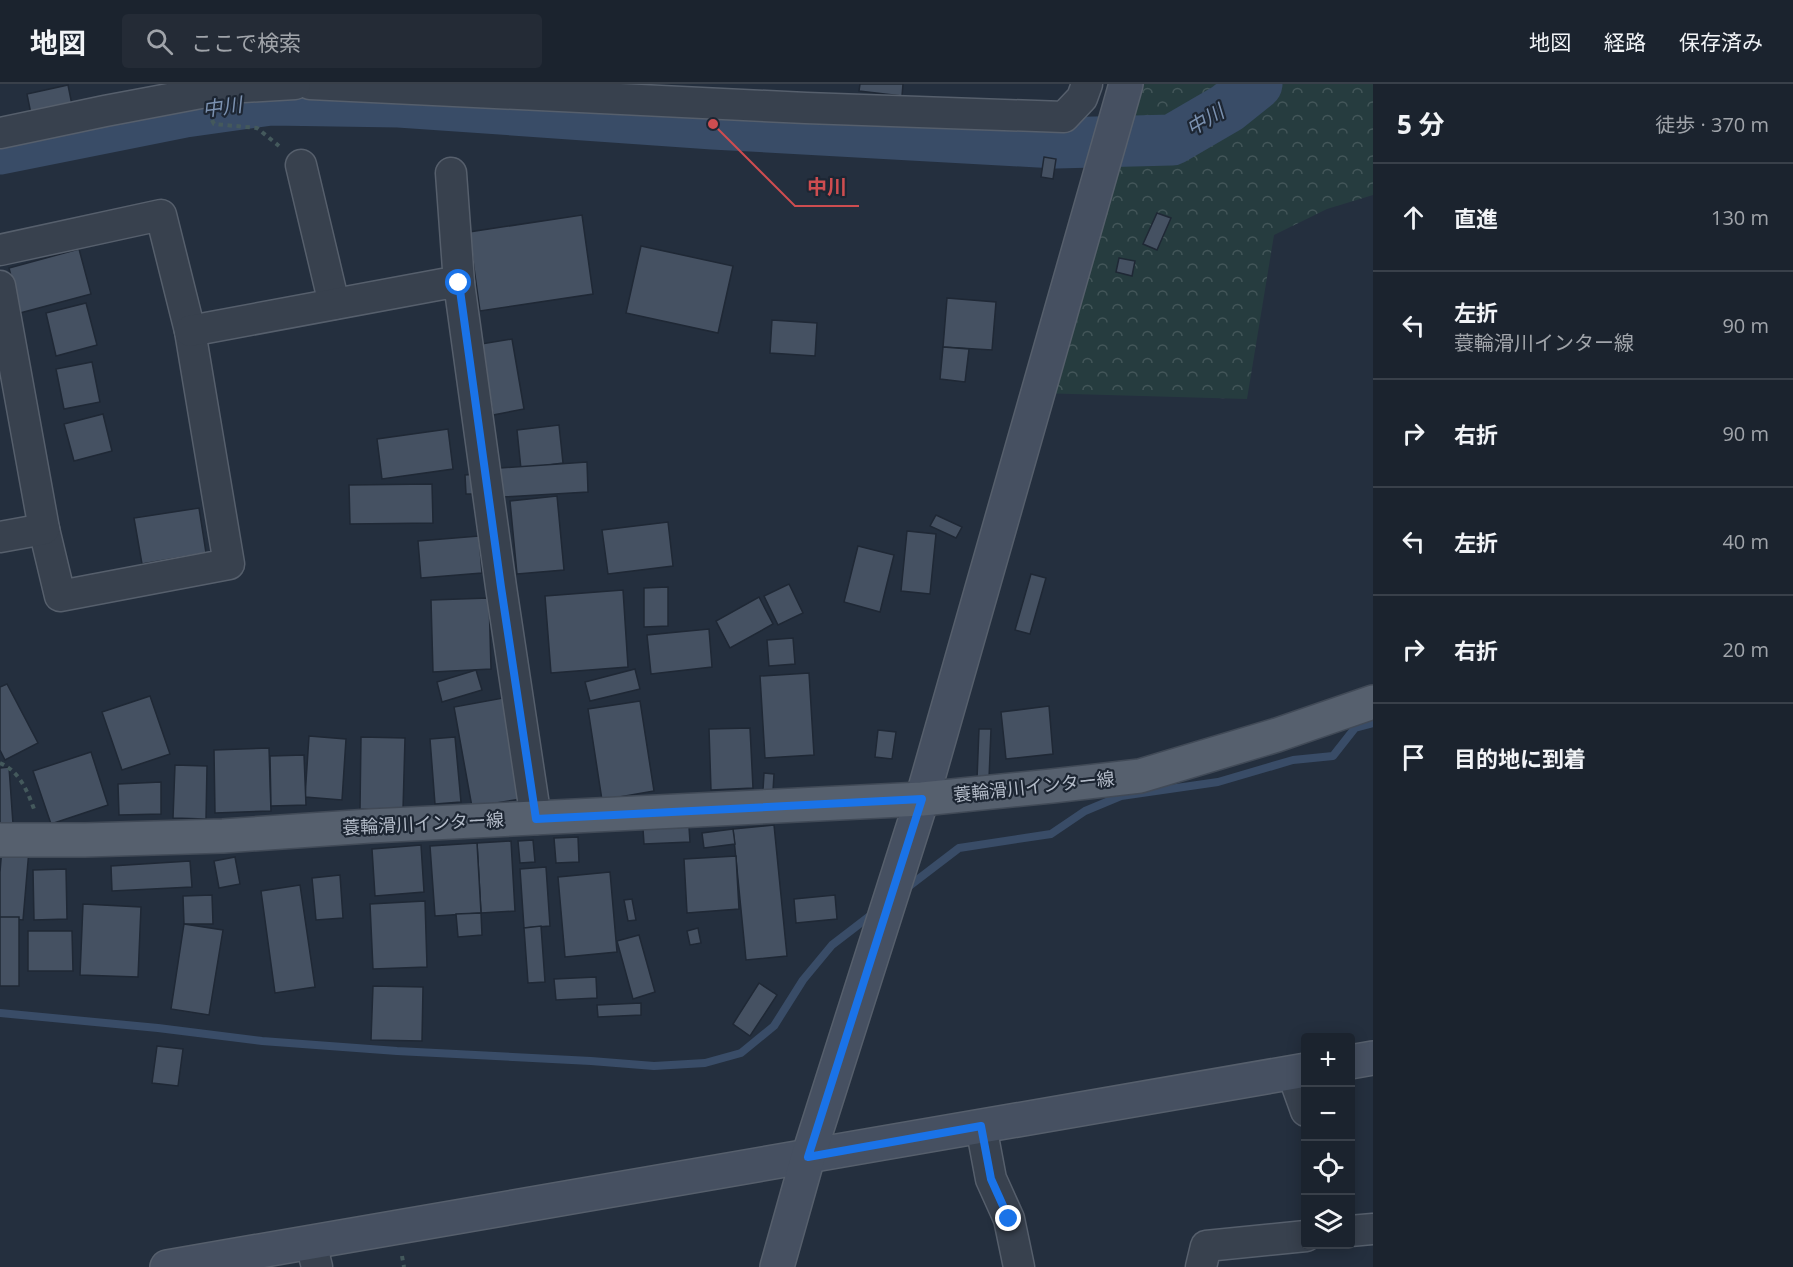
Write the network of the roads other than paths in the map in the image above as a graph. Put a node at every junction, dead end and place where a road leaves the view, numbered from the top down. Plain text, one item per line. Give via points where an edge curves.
1 (295, 84) edge
2 (310, 84) edge
3 (1086, 84) edge
4 (1126, 84) edge
5 (636, 92) edge
6 (0, 133) edge
7 (301, 165) road end
8 (451, 173) dead end
9 (0, 250) edge
10 (459, 283) junction
11 (0, 286) edge
12 (334, 304) junction
13 (190, 331) junction
14 (44, 529) junction
15 (0, 537) edge
16 (1373, 702) edge
17 (922, 799) junction
18 (536, 819) junction
19 (0, 840) edge
20 (1373, 1059) edge
21 (1355, 1061) edge
22 (1299, 1071) edge
23 (1301, 1087) edge
24 (981, 1126) junction
25 (808, 1157) junction
26 (1373, 1229) edge
27 (1355, 1231) edge
28 (1301, 1236) edge
29 (314, 1255) edge
30 (167, 1267) edge
31 (777, 1267) edge
32 (1019, 1267) edge
33 (1201, 1267) edge

1 - 6 street via 227,88
2 - 5 street
3 - 5 street via 1082,98 1064,117 806,108
4 - 17 street
7 - 12 street
8 - 10 street
9 - 13 street via 161,215
10 - 12 street
10 - 18 street
11 - 14 street
12 - 13 street
13 - 14 street via 229,564 60,596
14 - 15 street
16 - 17 main road, 蓑輪滑川インター線 via 1140,776
17 - 18 main road, 蓑輪滑川インター線
17 - 25 street
18 - 19 main road, 蓑輪滑川インター線 via 223,836
20 - 21 street
22 - 23 street
22 - 24 street
24 - 25 street
24 - 32 street via 991,1179 1009,1219
25 - 29 street
25 - 31 street
26 - 27 street
28 - 33 street via 1206,1246
29 - 30 street

